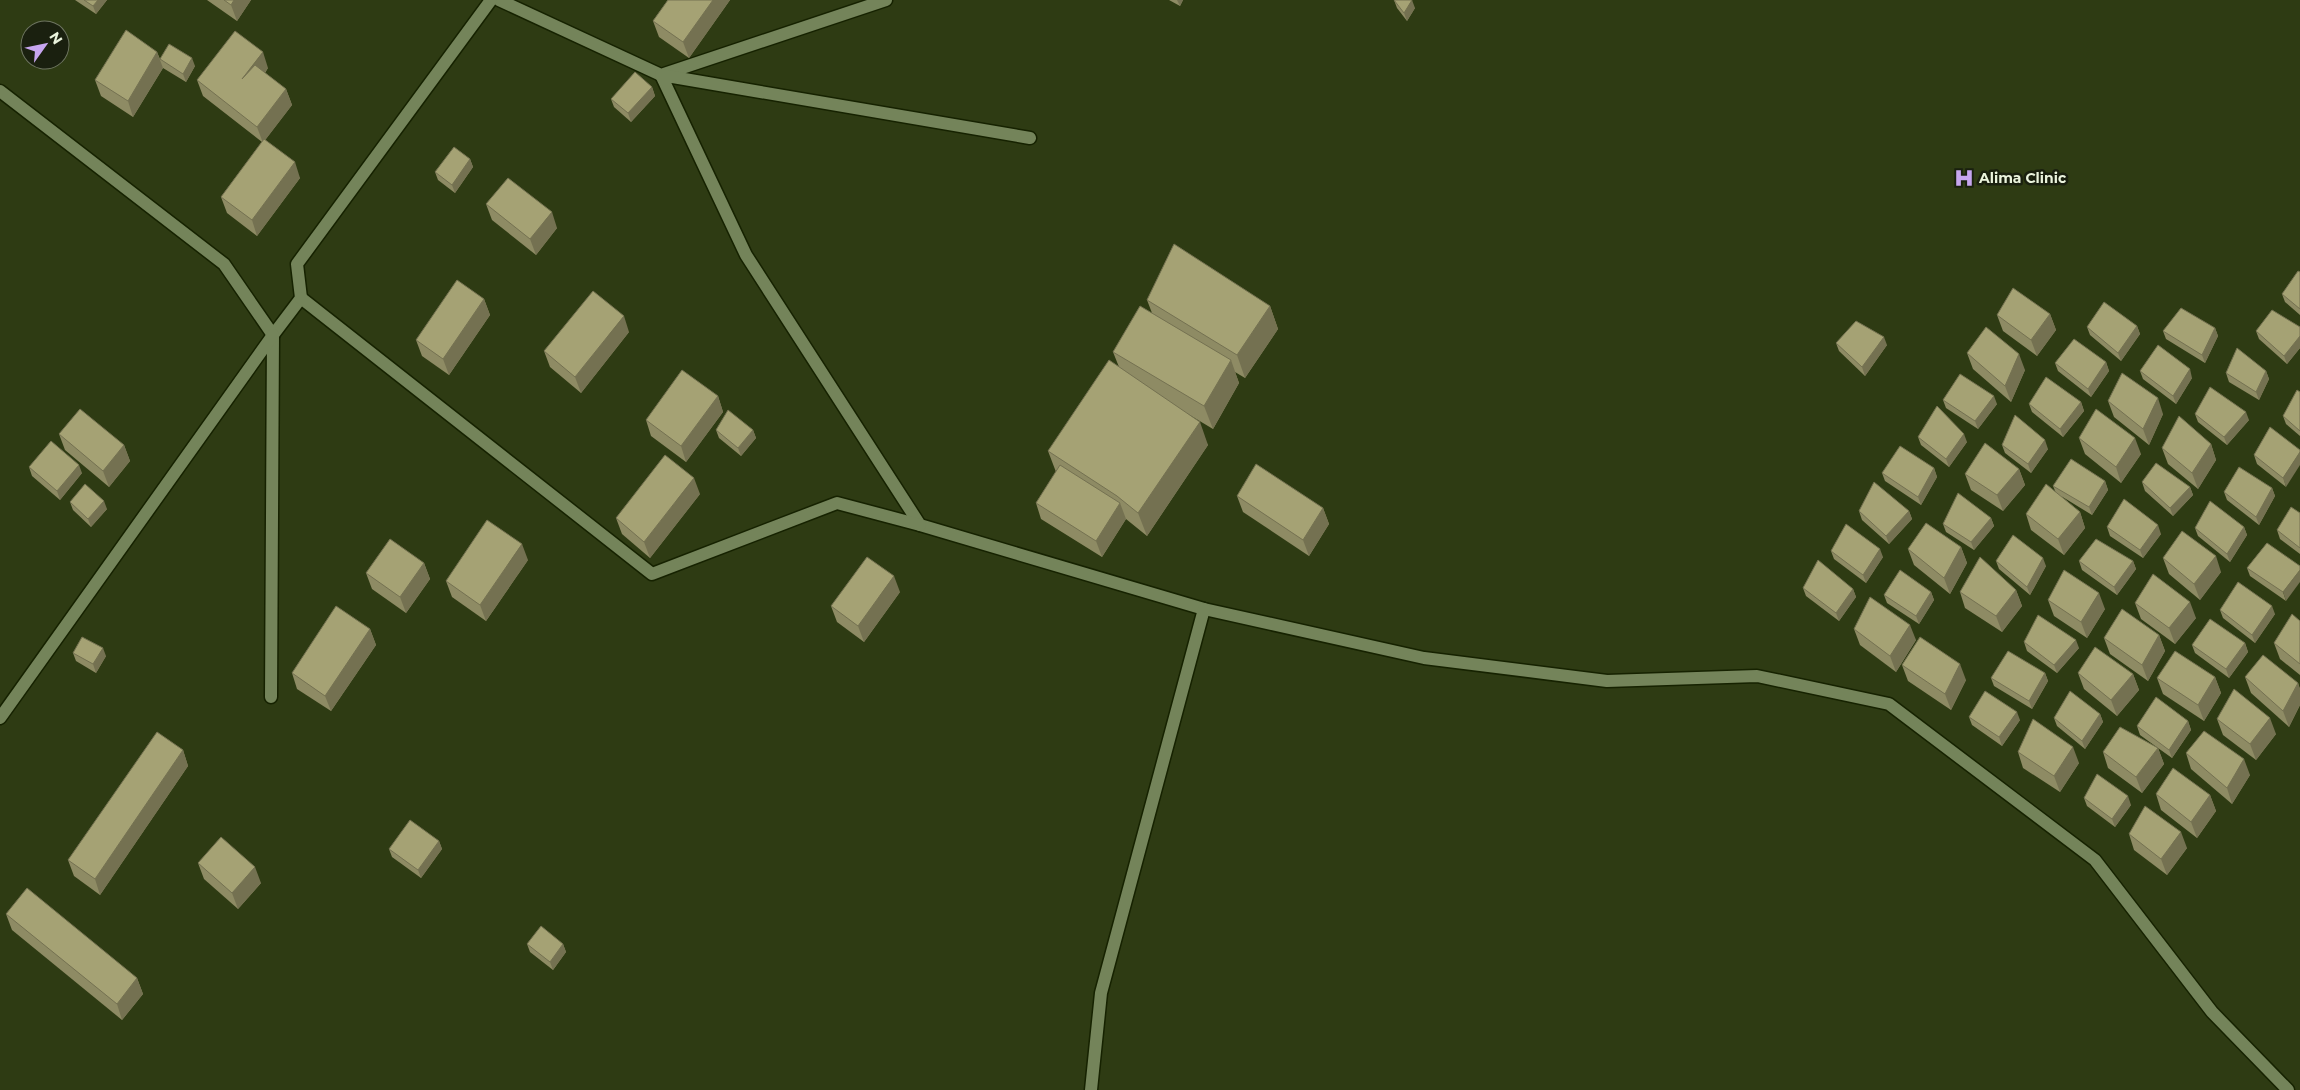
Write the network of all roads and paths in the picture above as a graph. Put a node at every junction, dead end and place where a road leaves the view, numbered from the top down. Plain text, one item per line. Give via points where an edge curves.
1 (491, 0) edge
2 (499, 0) edge
3 (886, 0) edge
4 (661, 76) junction
5 (0, 91) edge
6 (1030, 138) dead end
7 (301, 298) junction
8 (274, 335) junction
9 (920, 525) junction
10 (1204, 609) junction
11 (271, 697) dead end
12 (0, 718) edge
13 (1091, 1090) edge
14 (2288, 1090) edge

1 - 7 street via 297,264
2 - 4 street
3 - 4 street
4 - 6 street
4 - 9 street via 746,255
5 - 8 street via 224,264
7 - 8 street
7 - 9 street via 652,574 837,503
8 - 11 street
8 - 12 street
9 - 10 street
10 - 13 street via 1101,993
10 - 14 street via 1424,658 1607,681 1757,676 1889,704 2095,860 2212,1012

